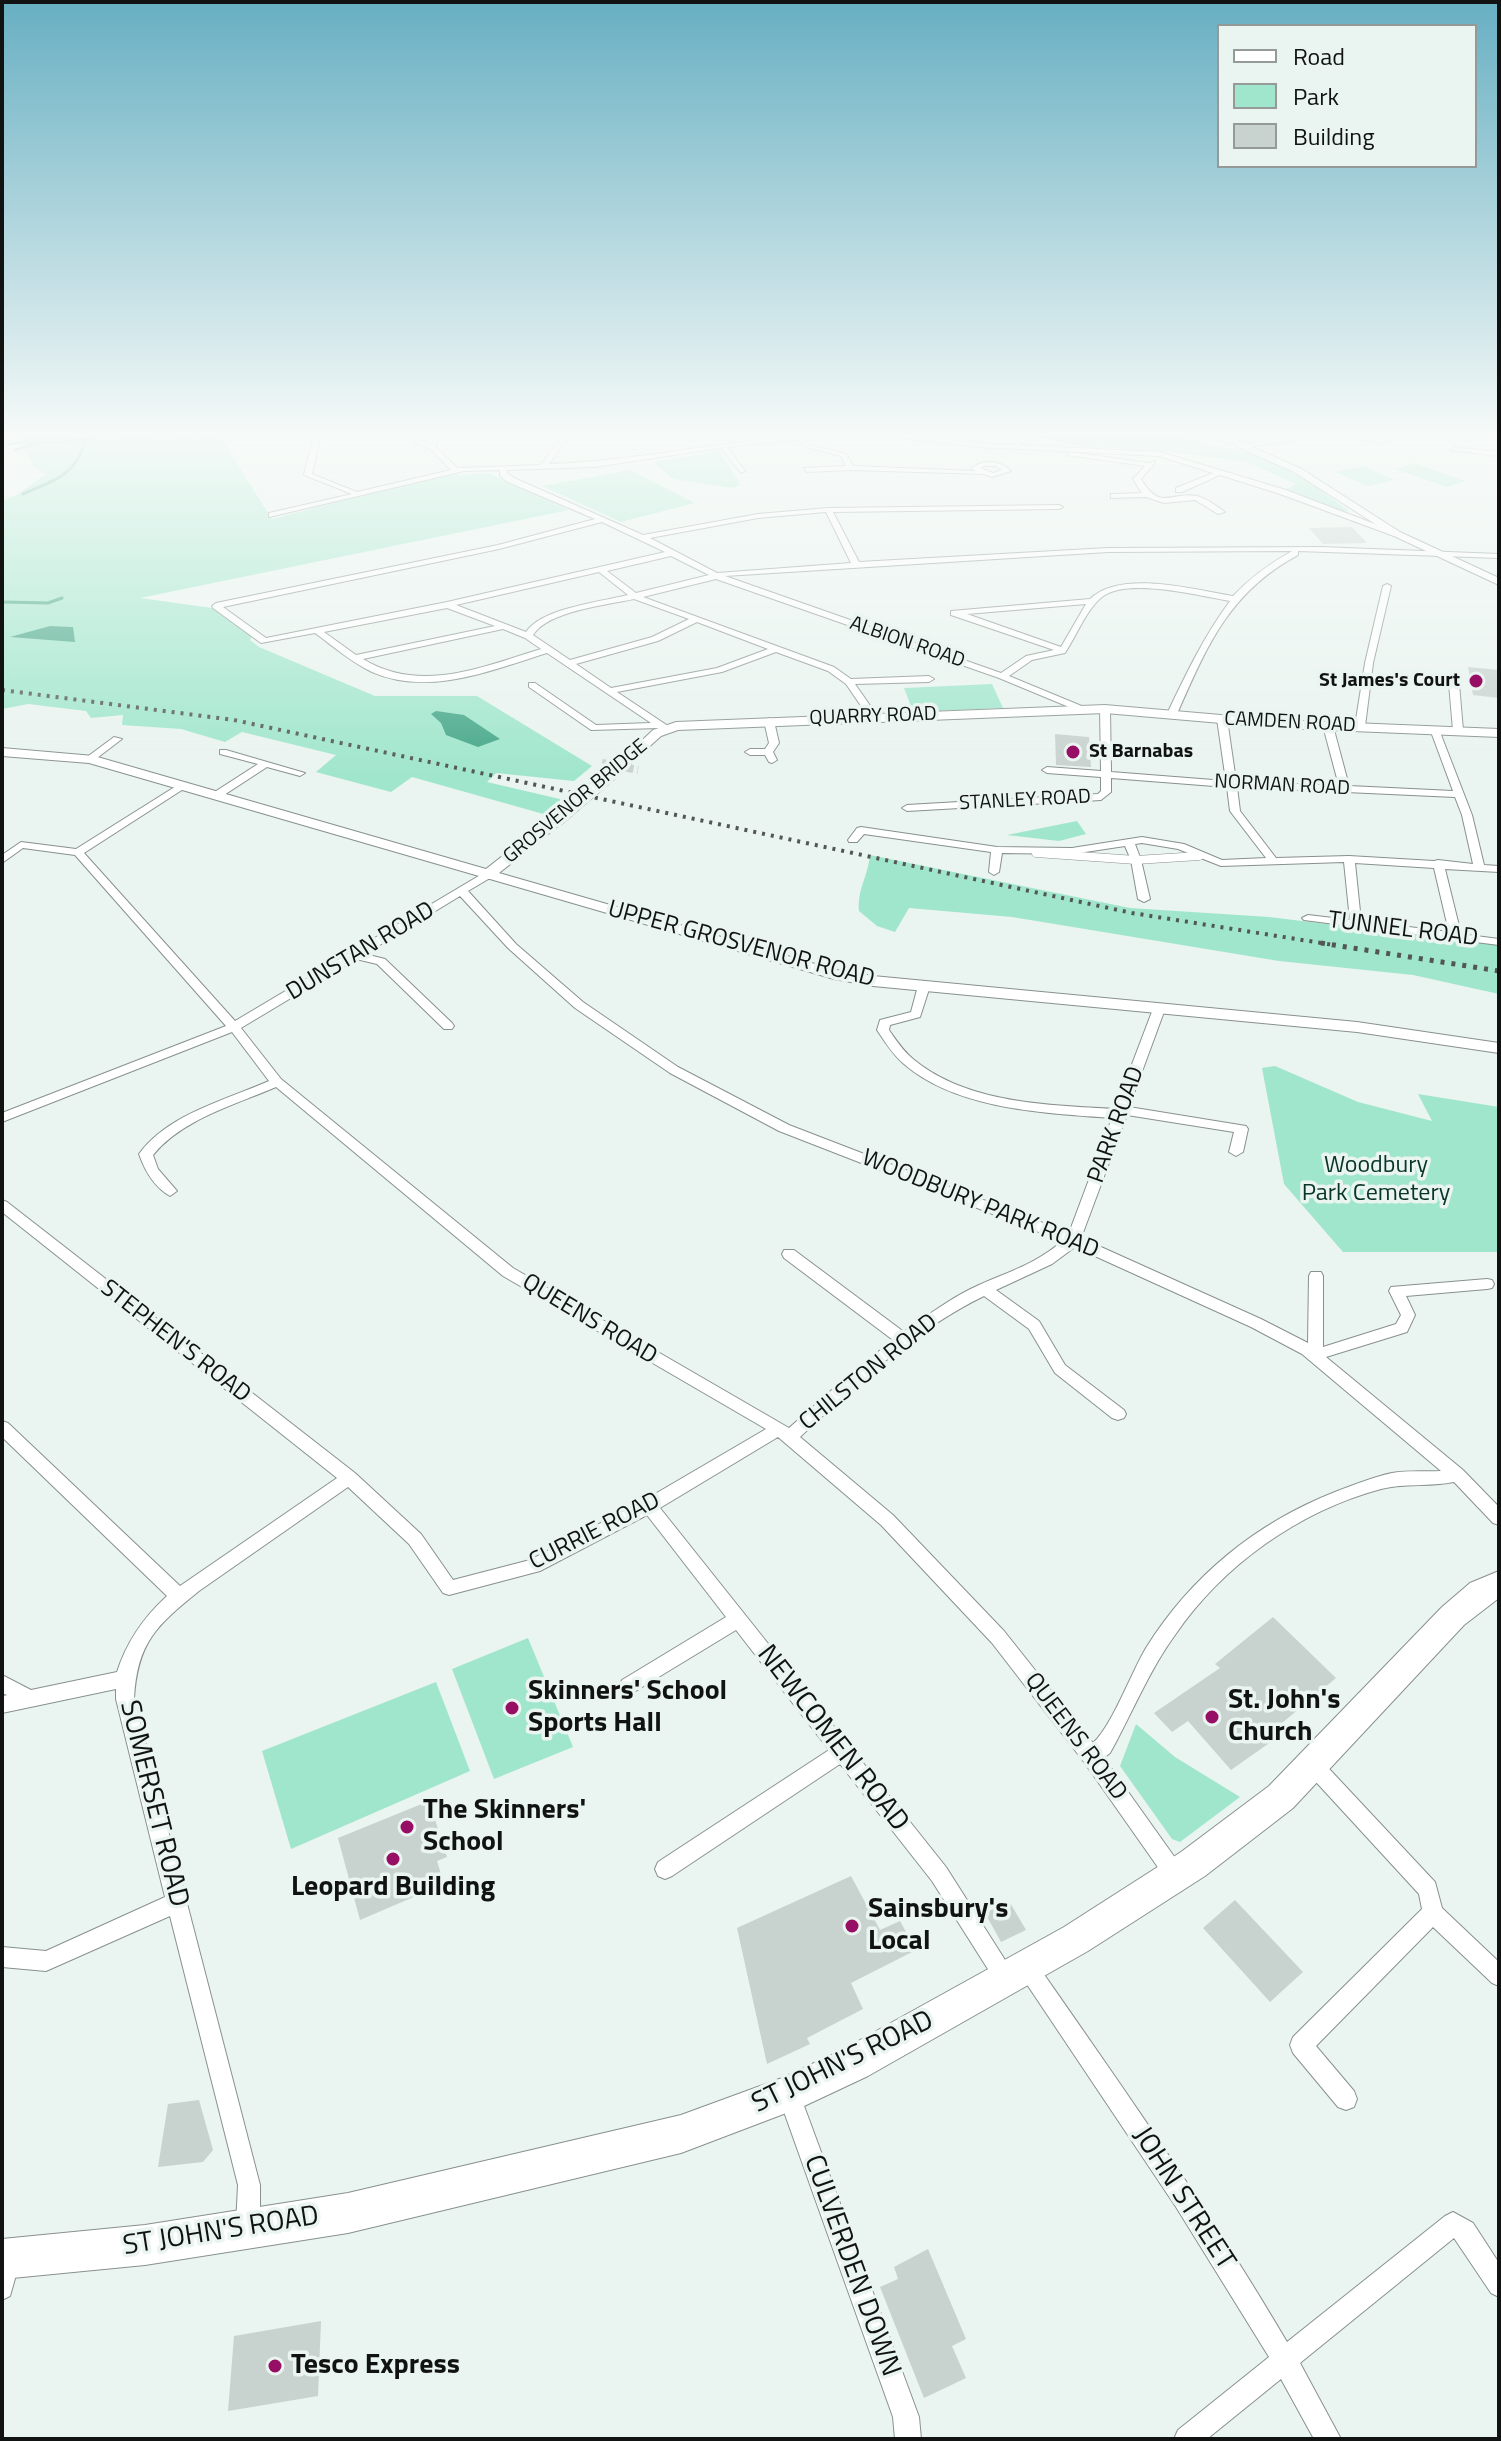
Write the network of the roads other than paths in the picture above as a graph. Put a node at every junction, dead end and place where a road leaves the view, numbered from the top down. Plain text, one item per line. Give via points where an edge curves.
1 (495, 548) edge
2 (662, 548) edge
3 (847, 548) edge
4 (1424, 548) edge
5 (1302, 550) junction
6 (1432, 552) junction
7 (672, 553) junction
8 (1499, 556) edge
9 (856, 565) junction
10 (601, 570) junction
11 (716, 576) junction
12 (1499, 582) edge
13 (1387, 586) dead end
14 (634, 596) junction
15 (1234, 599) junction
16 (1094, 601) junction
17 (447, 605) junction
18 (697, 619) junction
19 (502, 627) junction
20 (316, 630) junction
21 (528, 636) junction
22 (778, 648) junction
23 (547, 650) junction
24 (1062, 651) junction
25 (355, 658) junction
26 (571, 663) junction
27 (1002, 676) junction
28 (929, 679) dead end
29 (849, 682) junction
30 (1454, 684) dead end
31 (532, 685) dead end
32 (613, 690) junction
33 (1081, 709) junction
34 (1105, 709) junction
35 (1172, 714) junction
36 (873, 717) junction
37 (1222, 719) junction
38 (769, 721) junction
39 (663, 726) junction
40 (1328, 726) junction
41 (1360, 726) junction
42 (1435, 729) junction
43 (1458, 730) junction
44 (1499, 733) edge
45 (117, 739) dead end
46 (2, 752) edge
47 (750, 752) dead end
48 (226, 756) dead end
49 (90, 759) junction
50 (265, 764) junction
51 (1047, 770) dead end
52 (300, 773) dead end
53 (1105, 774) junction
54 (1230, 784) junction
55 (181, 786) junction
56 (1345, 789) junction
57 (1460, 794) junction
58 (217, 795) junction
59 (907, 808) dead end
60 (853, 840) dead end
61 (2, 843) edge
62 (1129, 843) junction
63 (21, 845) junction
64 (997, 850) junction
65 (1015, 851) junction
66 (78, 852) junction
67 (1199, 856) junction
68 (1349, 859) junction
69 (2, 860) edge
70 (1136, 860) junction
71 (1273, 861) junction
72 (1438, 863) junction
73 (1479, 866) junction
74 (1499, 869) edge
75 (994, 872) dead end
76 (486, 876) junction
77 (462, 891) junction
78 (1144, 899) dead end
79 (1308, 918) dead end
80 (1356, 924) junction
81 (1456, 936) junction
82 (1499, 942) edge
83 (356, 955) junction
84 (924, 986) junction
85 (1159, 1009) junction
86 (448, 1026) dead end
87 (234, 1027) junction
88 (1499, 1048) edge
89 (277, 1082) junction
90 (1122, 1112) junction
91 (2, 1118) edge
92 (1236, 1152) dead end
93 (170, 1191) dead end
94 (2, 1205) edge
95 (1073, 1240) junction
96 (789, 1254) dead end
97 (1316, 1276) dead end
98 (1487, 1284) dead end
99 (984, 1289) junction
100 (903, 1339) junction
101 (1315, 1355) junction
102 (1118, 1414) dead end
103 (2, 1427) edge
104 (784, 1433) junction
105 (1457, 1475) junction
106 (349, 1478) junction
107 (649, 1506) junction
108 (1499, 1518) edge
109 (1499, 1584) edge
110 (178, 1595) junction
111 (738, 1619) junction
112 (123, 1679) junction
113 (2, 1683) edge
114 (628, 1686) dead end
115 (28, 1698) junction
116 (2, 1705) edge
117 (842, 1752) junction
118 (1091, 1756) junction
119 (1312, 1764) junction
120 (665, 1869) dead end
121 (1176, 1876) junction
122 (177, 1902) junction
123 (1433, 1913) junction
124 (2, 1957) edge
125 (1016, 1973) junction
126 (1499, 1976) edge
127 (789, 2094) junction
128 (1346, 2099) dead end
129 (248, 2230) junction
130 (4, 2269) edge
131 (1499, 2285) edge
132 (1285, 2358) junction
133 (908, 2439) edge
134 (1187, 2439) edge
135 (1328, 2439) edge

1 - 20 street via 216,606 264,641
2 - 7 street, ALBION ROAD
3 - 9 street
4 - 6 street
5 - 6 street
5 - 9 street via 1108,550
5 - 15 street via 1278,560
6 - 8 street
6 - 12 street
7 - 10 street
7 - 11 street, ALBION ROAD
9 - 11 street
10 - 14 street
10 - 17 street
11 - 14 street
11 - 27 street, ALBION ROAD
13 - 41 street
14 - 18 street
14 - 21 street via 549,617
15 - 16 street via 1114,587
15 - 35 street via 1203,646
16 - 24 street
16 - 24 street via 954,613
17 - 19 street
17 - 20 street
18 - 22 street
18 - 26 street via 655,639
19 - 21 street
19 - 25 street
20 - 25 street
21 - 23 street
22 - 29 street
22 - 32 street via 719,670
23 - 25 street via 435,679 389,675
23 - 26 street
24 - 27 street via 1029,658
26 - 32 street
27 - 33 street, ALBION ROAD
28 - 29 street
29 - 36 street
30 - 43 street
31 - 39 street via 594,728
32 - 39 street
33 - 34 street, CAMDEN ROAD
33 - 36 street, QUARRY ROAD
34 - 35 street, CAMDEN ROAD
34 - 53 street, STANLEY ROAD
35 - 37 street, CAMDEN ROAD
36 - 38 street, QUARRY ROAD
37 - 40 street, CAMDEN ROAD
37 - 54 street
38 - 39 street, QUARRY ROAD
38 - 47 street via 774,743 770,756
39 - 76 street, GROSVENOR BRIDGE, bridge
40 - 41 street, CAMDEN ROAD
40 - 56 street
41 - 42 street, CAMDEN ROAD
42 - 43 street, CAMDEN ROAD
42 - 57 street
43 - 44 street, CAMDEN ROAD
45 - 49 street
46 - 49 street, UPPER GROSVENOR ROAD
48 - 50 street
49 - 55 street, UPPER GROSVENOR ROAD
50 - 52 street
50 - 58 street
51 - 53 street, NORMAN ROAD
53 - 54 street, NORMAN ROAD
53 - 59 street, STANLEY ROAD via 1106,792 1101,797
54 - 56 street, NORMAN ROAD
54 - 71 street via 1235,811
55 - 58 street, UPPER GROSVENOR ROAD
55 - 66 street
56 - 57 street, NORMAN ROAD
57 - 73 street
58 - 76 street, UPPER GROSVENOR ROAD
60 - 64 street via 861,830
61 - 63 street
62 - 65 street
62 - 67 street via 1162,842
62 - 70 street
63 - 66 street
63 - 69 street
64 - 65 street
64 - 75 street
65 - 70 street
66 - 87 street, QUEENS ROAD
67 - 70 street
67 - 71 street via 1233,863
68 - 71 street
68 - 72 street
68 - 80 street
70 - 78 street
72 - 73 street
72 - 81 street
73 - 74 street
76 - 77 street, DUNSTAN ROAD
76 - 84 street, UPPER GROSVENOR ROAD via 834,974
77 - 83 street, DUNSTAN ROAD
77 - 95 street, WOODBURY PARK ROAD via 512,946 579,1005 674,1070 784,1128
79 - 80 street, TUNNEL ROAD
80 - 81 street, TUNNEL ROAD
81 - 82 street, TUNNEL ROAD
83 - 86 street via 381,961
83 - 87 street, DUNSTAN ROAD
84 - 85 street, UPPER GROSVENOR ROAD
84 - 90 street via 916,1014 884,1023 883,1030 909,1063 1011,1106
85 - 88 street, UPPER GROSVENOR ROAD via 1357,1027
85 - 90 street, PARK ROAD
87 - 89 street, QUEENS ROAD
87 - 91 street, DUNSTAN ROAD
89 - 93 street via 151,1144 146,1154 152,1171
89 - 104 street, QUEENS ROAD via 508,1272
90 - 92 street via 1241,1129
90 - 95 street, PARK ROAD
94 - 106 street, STEPHEN'S ROAD
95 - 99 street, CHILSTON ROAD via 1059,1253
95 - 101 street, WOODBURY PARK ROAD
96 - 100 street
97 - 101 street
98 - 101 street via 1396,1291 1408,1315 1402,1328
99 - 100 street, CHILSTON ROAD
99 - 102 street via 1034,1325 1060,1369
100 - 104 street, CHILSTON ROAD
101 - 105 street, WOODBURY PARK ROAD
103 - 110 street
104 - 107 street, CURRIE ROAD
104 - 118 street, QUEENS ROAD via 887,1520 988,1627
105 - 108 street, WOODBURY PARK ROAD
105 - 118 street via 1400,1479 1349,1493 1249,1546 1178,1616 1103,1747
106 - 107 street, CURRIE ROAD via 415,1539 449,1588 534,1566
106 - 110 street, SOMERSET ROAD
107 - 111 street, NEWCOMEN ROAD
109 - 119 highway, ST JOHN'S ROAD via 1453,1616
110 - 112 street, SOMERSET ROAD via 132,1654
111 - 114 street
111 - 117 street, NEWCOMEN ROAD
112 - 115 street
112 - 122 street, SOMERSET ROAD
113 - 115 street
115 - 116 street
117 - 120 street
117 - 125 street, NEWCOMEN ROAD
118 - 121 street, QUEENS ROAD
119 - 121 highway, ST JOHN'S ROAD via 1268,1808
119 - 123 street via 1428,1889
121 - 125 highway, ST JOHN'S ROAD
122 - 124 street via 46,1961
122 - 129 street, SOMERSET ROAD via 249,2185
123 - 126 street
123 - 128 street via 1301,2045
125 - 127 highway, ST JOHN'S ROAD
125 - 132 street, JOHN STREET via 1161,2163
127 - 129 highway, ST JOHN'S ROAD via 681,2134 553,2167
127 - 133 street, CULVERDEN DOWN via 906,2417
129 - 130 highway, ST JOHN'S ROAD
131 - 132 street via 1465,2231 1453,2224
132 - 134 street
132 - 135 street, JOHN STREET

